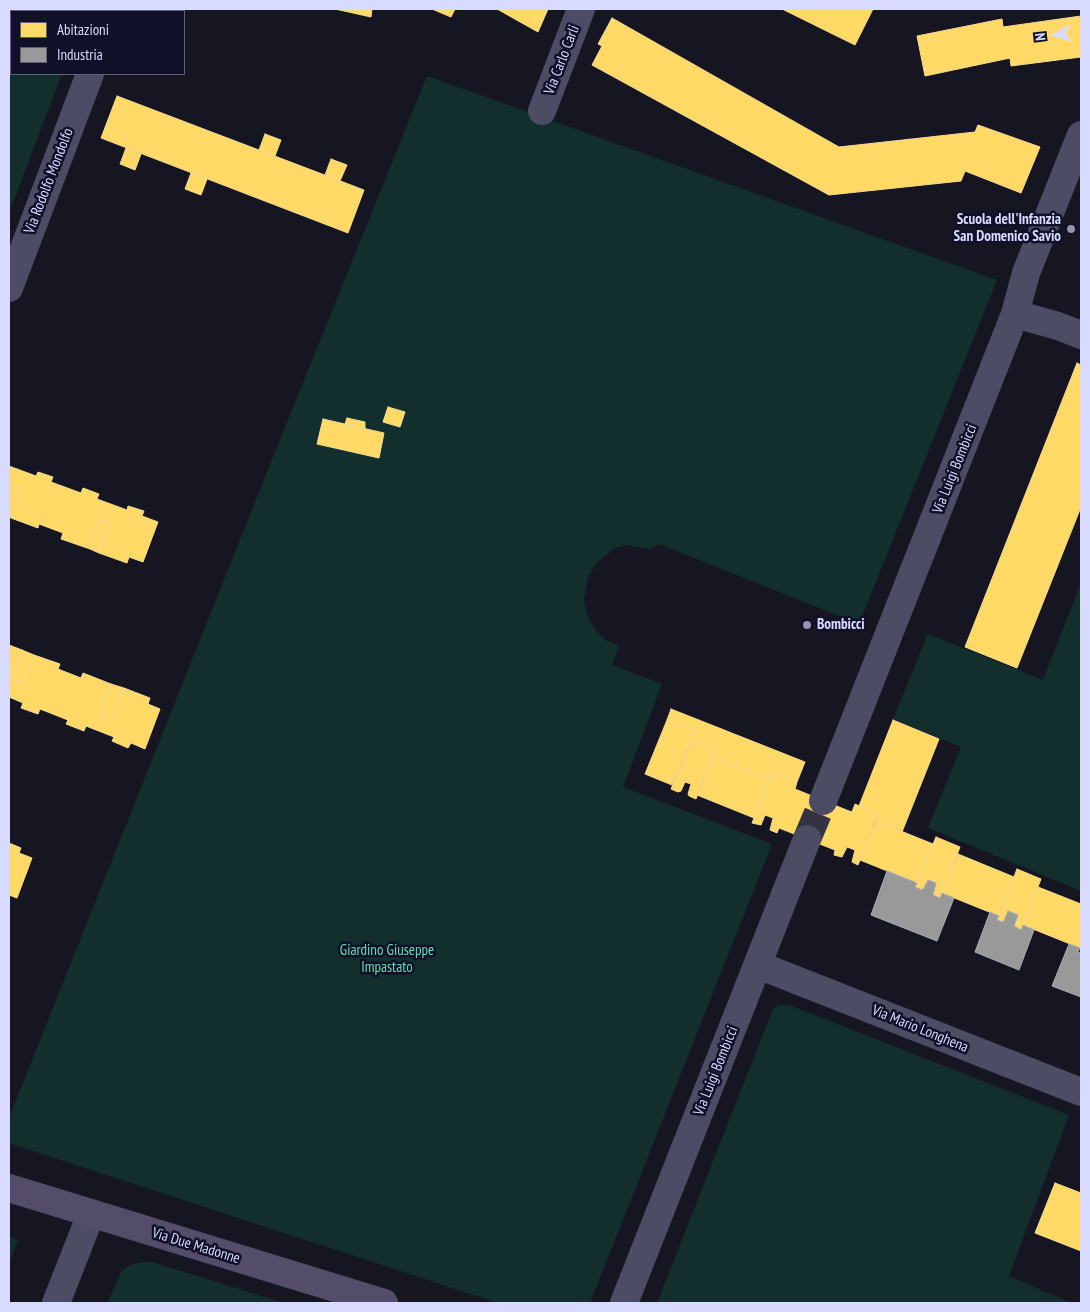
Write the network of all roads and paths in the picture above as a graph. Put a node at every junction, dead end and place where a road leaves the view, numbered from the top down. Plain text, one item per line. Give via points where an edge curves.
1 (581, 9) edge
2 (90, 75) edge
3 (542, 111) dead end
4 (1081, 135) edge
5 (9, 288) edge
6 (1015, 314) junction
7 (1081, 335) edge
8 (823, 801) tunnel mouth
9 (807, 839) tunnel mouth
10 (758, 964) junction
11 (1081, 1092) edge
12 (9, 1188) edge
13 (90, 1214) junction
14 (56, 1303) edge
15 (384, 1303) edge
16 (624, 1303) edge

1 - 3 street, Via Carlo Carli
2 - 5 street, Via Rodolfo Mondolfo
4 - 6 street, Via Luigi Bombicci via 1026,273
6 - 7 street
6 - 8 street, Via Luigi Bombicci
9 - 10 street, Via Luigi Bombicci
10 - 11 street, Via Mario Longhena
10 - 16 street, Via Luigi Bombicci
12 - 13 main road, Via Due Madonne
13 - 14 street
13 - 15 main road, Via Due Madonne

